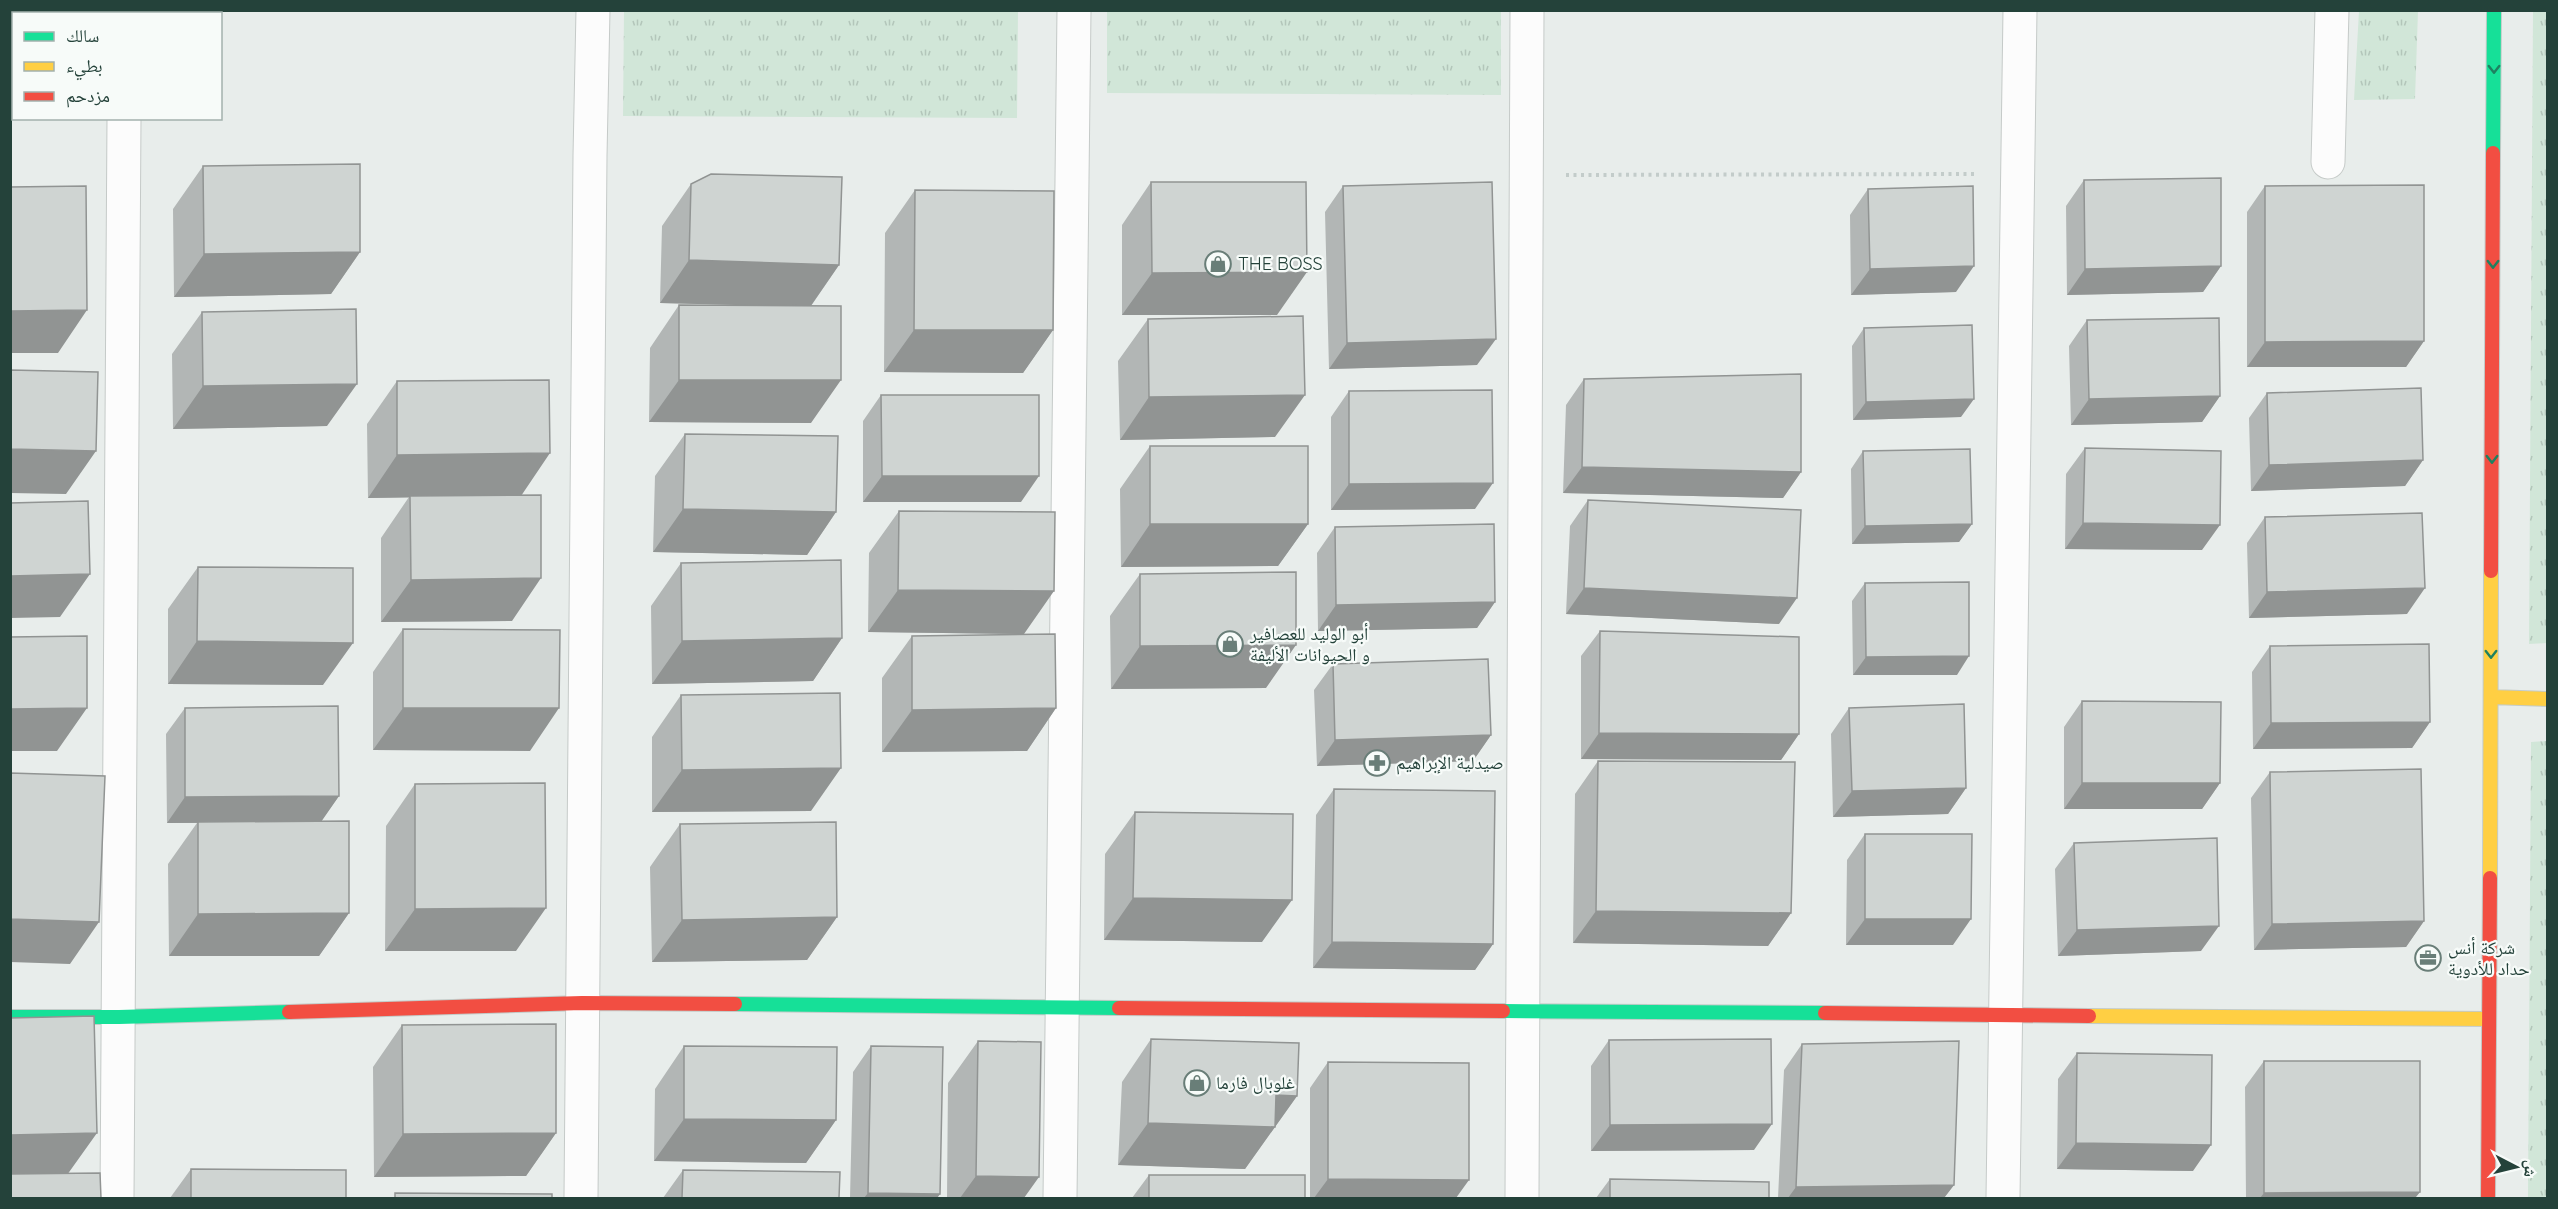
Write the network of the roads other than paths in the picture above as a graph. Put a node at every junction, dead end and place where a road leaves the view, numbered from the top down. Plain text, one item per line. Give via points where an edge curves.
1 (593, 10) edge
2 (1074, 10) edge
3 (1527, 10) edge
4 (2020, 10) edge
5 (2332, 10) edge
6 (2494, 10) edge
7 (124, 120) edge
8 (2328, 162) dead end
9 (2491, 698) junction
10 (2547, 699) edge
11 (582, 1003) junction
12 (1062, 1007) junction
13 (1523, 1011) junction
14 (2006, 1015) junction
15 (10, 1017) edge
16 (119, 1017) junction
17 (2489, 1019) junction
18 (117, 1198) edge
19 (580, 1198) edge
20 (1060, 1198) edge
21 (1522, 1198) edge
22 (2003, 1198) edge
23 (2488, 1198) edge

1 - 11 street
2 - 12 street
3 - 13 street
4 - 14 street
5 - 8 street
6 -> 9 street
7 - 16 street
9 - 10 street
9 - 17 street
11 - 12 street
11 - 16 street
11 - 19 street
12 - 13 street
12 - 20 street
13 - 14 street
13 - 21 street
14 - 17 street
14 - 22 street
15 - 16 street
16 - 18 street
17 - 23 street

